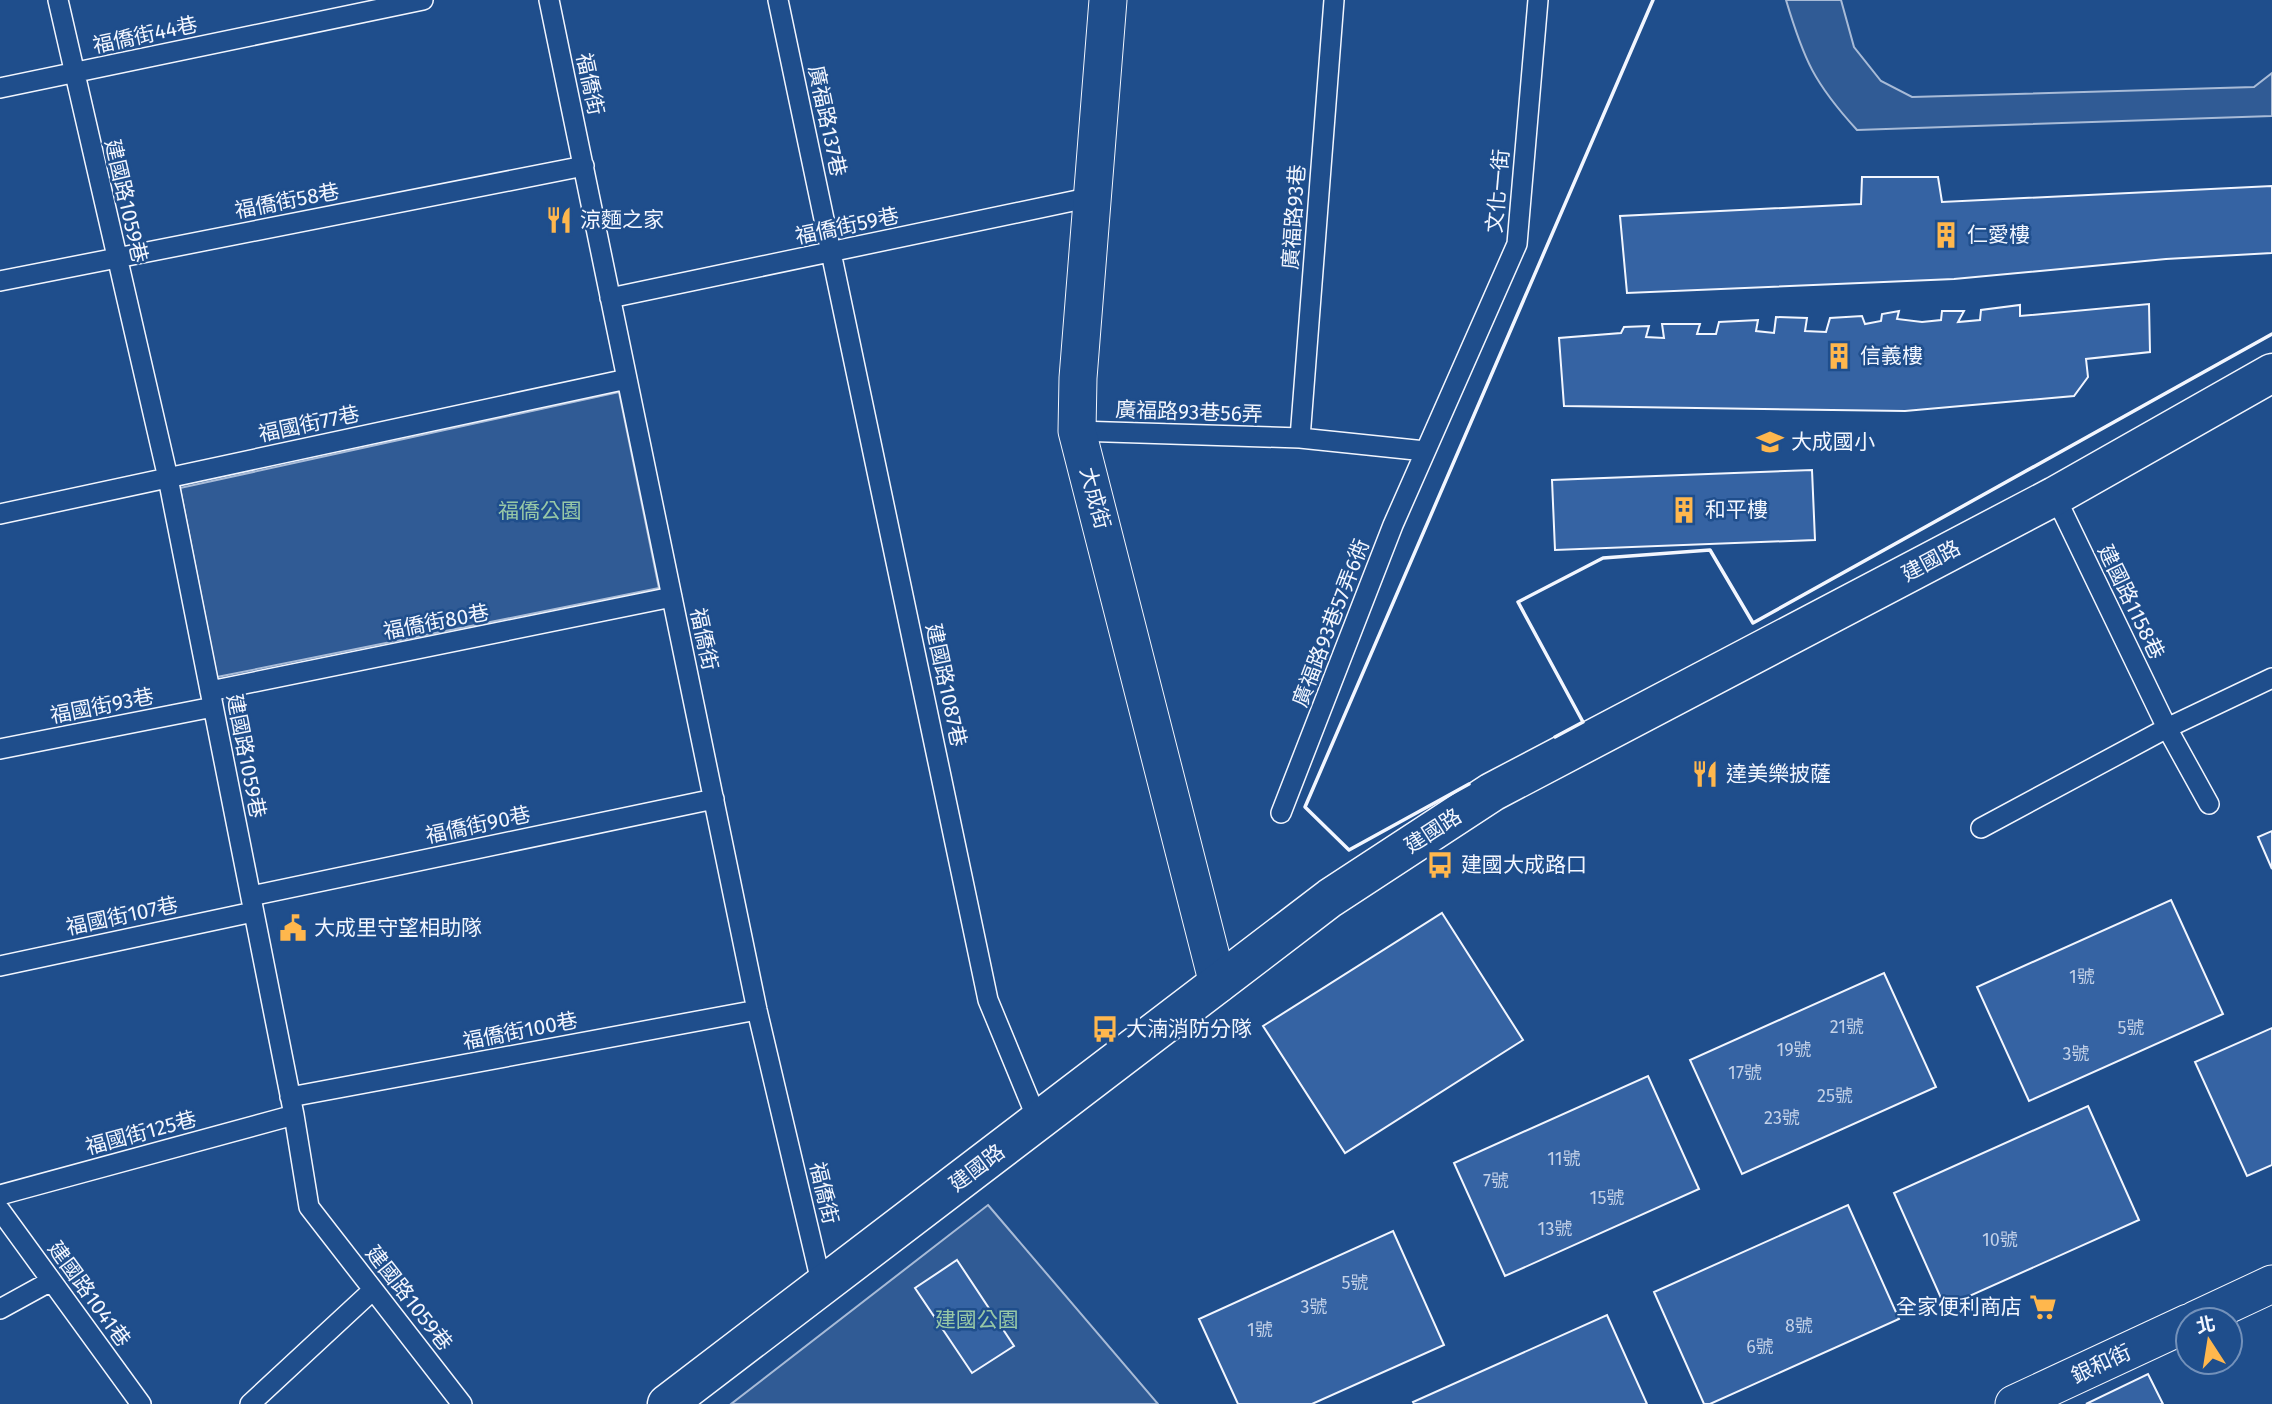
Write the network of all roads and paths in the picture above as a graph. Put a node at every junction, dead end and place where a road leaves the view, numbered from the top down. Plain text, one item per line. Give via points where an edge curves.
1 (58, 0) edge
2 (423, 0) edge
3 (550, 0) edge
4 (778, 0) edge
5 (1108, 0) edge
6 (1334, 0) edge
7 (1538, 0) edge
8 (73, 73) junction
9 (0, 88) edge
10 (584, 166) junction
11 (1092, 197) junction
12 (832, 252) junction
13 (116, 257) junction
14 (0, 281) edge
15 (610, 299) junction
16 (2272, 373) edge
17 (627, 379) junction
18 (1077, 431) junction
19 (1300, 438) junction
20 (1425, 451) junction
21 (168, 478) junction
22 (2055, 496) junction
23 (0, 514) edge
24 (672, 597) junction
25 (2272, 678) edge
26 (211, 699) junction
27 (2167, 728) junction
28 (0, 749) edge
29 (714, 799) junction
30 (2209, 804) dead end
31 (1281, 813) dead end
32 (1981, 828) dead end
33 (252, 904) junction
34 (0, 966) edge
35 (1218, 984) junction
36 (757, 1010) junction
37 (292, 1106) junction
38 (1038, 1121) junction
39 (0, 1195) edge
40 (0, 1210) edge
41 (51, 1281) junction
42 (2272, 1284) edge
43 (822, 1286) junction
44 (373, 1290) junction
45 (2225, 1306) edge
46 (0, 1309) edge
47 (2174, 1330) edge
48 (141, 1404) edge
49 (250, 1404) edge
50 (461, 1404) edge
51 (667, 1404) edge
52 (2014, 1404) edge

1 - 8 lane, 建國路1059巷
2 - 8 lane, 福僑街44巷
3 - 10 lane, 福僑街
4 - 12 lane, 廣福路137巷
5 - 11 street, 大成街
6 - 19 lane, 廣福路93巷
7 - 20 lane, 文化一街 via 1517,244
8 - 9 lane, 福僑街44巷
8 - 13 lane, 建國路1059巷
10 - 13 lane, 福僑街58巷
10 - 15 lane, 福僑街
11 - 12 lane, 福僑街59巷
11 - 18 street, 大成街
12 - 15 lane, 福僑街59巷
12 - 38 lane, 建國路1087巷 via 988,1000
13 - 14 lane, 福僑街58巷
13 - 21 lane, 建國路1059巷
15 - 17 lane, 福僑街
16 - 22 street, 建國路
17 - 21 lane, 福國街77巷
17 - 24 lane, 福僑街
18 - 19 lane, 廣福路93巷56弄
18 - 35 street, 大成街
19 - 20 lane, 廣福路93巷56弄
20 - 31 lane, 廣福路93巷57弄6衖
21 - 23 lane, 福國街77巷
21 - 26 lane, 建國路1059巷
22 - 27 lane, 建國路1158巷
22 - 35 street, 建國路 via 1492,792 1330,898
24 - 26 lane, 福僑街80巷
24 - 29 lane, 福僑街
25 - 27 lane
26 - 28 lane, 福國街93巷
26 - 33 lane, 建國路1059巷
27 - 30 lane, 建國路1158巷
27 - 32 lane
29 - 33 lane, 福僑街90巷
29 - 36 lane, 福僑街
33 - 34 lane, 福國街107巷
33 - 37 lane, 建國路1059巷
35 - 38 street, 建國路
36 - 37 lane, 福僑街100巷
36 - 43 lane, 福僑街
37 - 39 lane, 福國街125巷
37 - 44 lane, 建國路1059巷 via 309,1207
38 - 43 street, 建國路
40 - 41 lane, 建國路1041巷
41 - 46 lane
41 - 48 lane, 建國路1041巷
42 - 45 street
43 - 51 street, 建國路
44 - 49 lane
44 - 50 lane, 建國路1059巷
47 - 52 street, 銀和街

